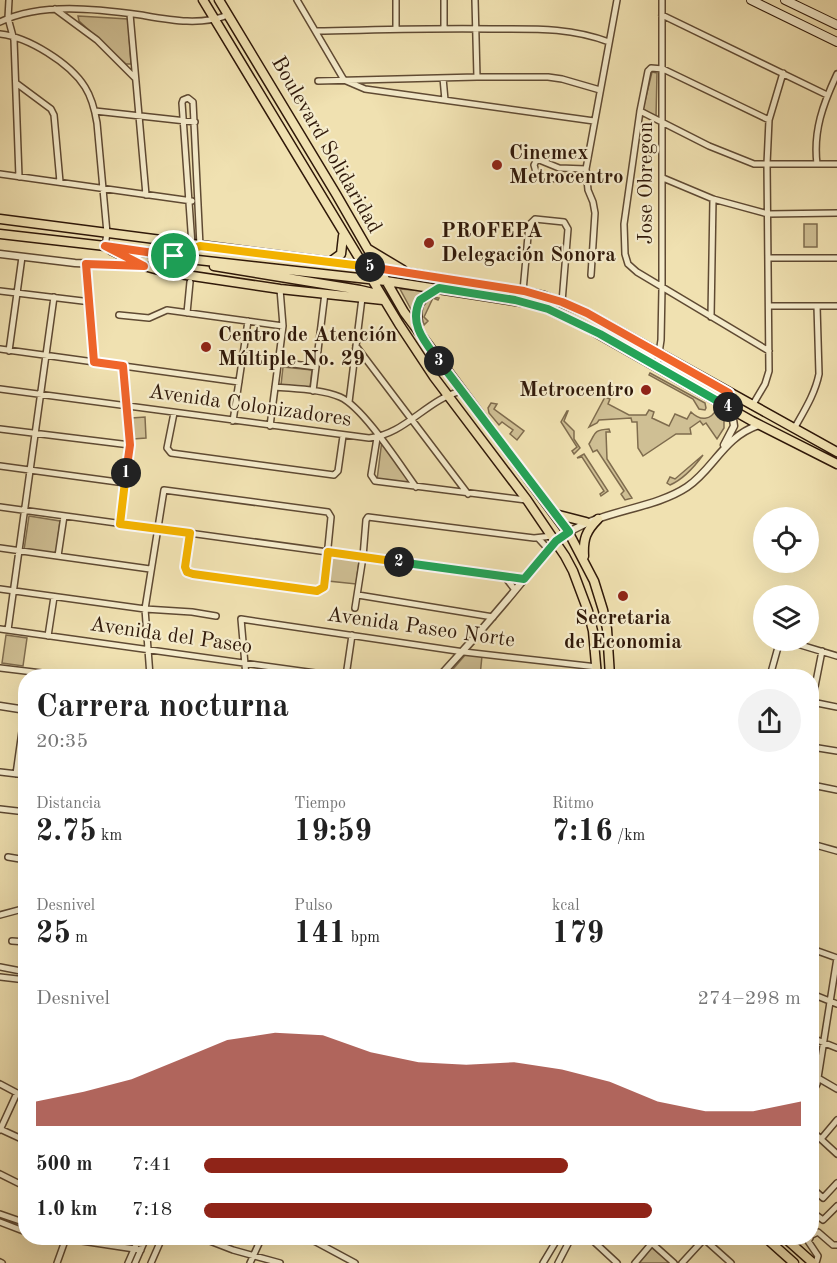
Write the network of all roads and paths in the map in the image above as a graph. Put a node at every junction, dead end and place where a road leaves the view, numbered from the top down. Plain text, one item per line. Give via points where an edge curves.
1 (9, 0) edge
2 (203, 0) edge
3 (219, 0) edge
4 (297, 0) edge
5 (396, 0) edge
6 (444, 0) edge
7 (475, 0) edge
8 (617, 0) edge
9 (662, 0) edge
10 (751, 0) edge
11 (785, 0) edge
12 (768, 4) edge
13 (54, 9) junction
14 (130, 14) junction
15 (228, 15) junction
16 (662, 15) junction
17 (8, 18) junction
18 (215, 20) junction
19 (0, 22) edge
20 (837, 25) edge
21 (396, 29) junction
22 (444, 29) junction
23 (475, 29) junction
24 (316, 31) junction
25 (0, 34) edge
26 (13, 36) junction
27 (609, 42) junction
28 (837, 42) edge
29 (663, 69) junction
30 (783, 73) junction
31 (837, 74) edge
32 (477, 77) junction
33 (135, 78) junction
34 (443, 78) junction
35 (344, 80) junction
36 (318, 81) dead end
37 (16, 83) junction
38 (600, 90) junction
39 (827, 95) junction
40 (445, 100) junction
41 (95, 111) junction
42 (640, 111) junction
43 (140, 116) junction
44 (769, 120) junction
45 (184, 121) junction
46 (594, 121) junction
47 (195, 122) junction
48 (662, 122) junction
49 (766, 164) junction
50 (817, 164) junction
51 (837, 164) edge
52 (569, 168) junction
53 (586, 173) junction
54 (0, 174) edge
55 (19, 177) junction
56 (569, 178) junction
57 (663, 178) junction
58 (60, 182) junction
59 (103, 189) junction
60 (146, 195) junction
61 (713, 199) junction
62 (190, 201) junction
63 (199, 202) junction
64 (837, 213) edge
65 (768, 214) junction
66 (0, 219) edge
67 (107, 233) junction
68 (0, 234) edge
69 (344, 235) junction
70 (105, 246) junction
71 (196, 246) junction
72 (366, 248) junction
73 (0, 254) edge
74 (174, 256) junction
75 (22, 257) junction
76 (769, 258) junction
77 (837, 258) edge
78 (200, 260) junction
79 (330, 262) junction
80 (86, 264) junction
81 (144, 266) junction
82 (363, 266) junction
83 (378, 268) junction
84 (412, 274) junction
85 (591, 275) dead end
86 (370, 279) junction
87 (386, 280) junction
88 (190, 282) dead end
89 (439, 288) junction
90 (662, 288) junction
91 (279, 289) junction
92 (0, 291) edge
93 (524, 291) junction
94 (17, 293) junction
95 (325, 293) junction
96 (54, 297) junction
97 (362, 298) junction
98 (383, 300) junction
99 (91, 302) junction
100 (562, 302) junction
101 (769, 306) junction
102 (817, 306) junction
103 (837, 306) edge
104 (187, 313) junction
105 (118, 315) dead end
106 (711, 317) junction
107 (248, 321) junction
108 (283, 326) junction
109 (418, 332) junction
110 (356, 346) junction
111 (0, 350) edge
112 (9, 351) junction
113 (769, 351) junction
114 (659, 353) junction
115 (46, 356) junction
116 (94, 362) junction
117 (278, 362) junction
118 (123, 366) junction
119 (657, 366) junction
120 (316, 367) junction
121 (239, 382) junction
122 (275, 387) junction
123 (0, 389) edge
124 (314, 391) junction
125 (462, 391) junction
126 (729, 393) junction
127 (40, 394) junction
128 (449, 395) junction
129 (349, 402) junction
130 (126, 406) junction
131 (752, 406) junction
132 (732, 410) junction
133 (174, 413) junction
134 (413, 420) junction
135 (233, 422) junction
136 (759, 424) junction
137 (270, 426) junction
138 (0, 429) edge
139 (794, 429) junction
140 (35, 434) junction
141 (343, 436) junction
142 (379, 437) junction
143 (130, 445) junction
144 (723, 448) junction
145 (836, 450) edge
146 (833, 462) edge
147 (0, 466) edge
148 (30, 470) junction
149 (125, 483) junction
150 (416, 487) junction
151 (468, 494) junction
152 (527, 500) junction
153 (0, 507) edge
154 (24, 510) junction
155 (555, 513) junction
156 (64, 516) junction
157 (598, 519) junction
158 (586, 522) junction
159 (120, 524) junction
160 (157, 529) junction
161 (569, 532) junction
162 (190, 533) junction
163 (538, 538) junction
164 (554, 538) junction
165 (0, 548) edge
166 (549, 550) junction
167 (19, 551) junction
168 (328, 552) junction
169 (58, 556) junction
170 (363, 557) junction
171 (584, 560) junction
172 (150, 569) junction
173 (505, 577) junction
174 (524, 579) junction
175 (0, 589) edge
176 (515, 590) junction
177 (13, 591) junction
178 (358, 595) junction
179 (54, 597) junction
180 (355, 608) dead end
181 (145, 609) junction
182 (216, 616) dead end
183 (493, 617) junction
184 (2, 631) edge
185 (352, 635) junction
186 (48, 636) junction
187 (148, 650) junction
188 (819, 650) edge
189 (778, 651) edge
190 (822, 651) junction
191 (464, 652) junction
192 (837, 656) edge
193 (245, 663) junction
194 (0, 668) edge
195 (149, 669) edge
196 (245, 669) edge
197 (287, 669) edge
198 (347, 669) edge
199 (447, 669) edge
200 (577, 669) edge
201 (597, 669) edge
202 (610, 669) edge
203 (772, 669) edge
204 (818, 669) edge
205 (18, 670) edge
206 (819, 703) edge
207 (0, 706) edge
208 (837, 707) edge
209 (18, 709) edge
210 (819, 748) edge
211 (837, 751) edge
212 (18, 760) edge
213 (0, 772) edge
214 (16, 774) joint
215 (819, 786) edge
216 (837, 790) edge
217 (0, 809) edge
218 (18, 811) edge
219 (819, 846) edge
220 (837, 851) edge
221 (8, 857) dead end
222 (18, 859) edge
223 (18, 910) edge
224 (0, 915) edge
225 (12, 941) dead end
226 (18, 941) edge
227 (819, 952) edge
228 (837, 958) edge
229 (0, 968) edge
230 (18, 971) edge
231 (0, 975) edge
232 (18, 978) edge
233 (819, 997) edge
234 (830, 1001) junction
235 (837, 1004) edge
236 (819, 1041) edge
237 (823, 1042) junction
238 (837, 1048) edge
239 (819, 1071) edge
240 (819, 1079) edge
241 (0, 1084) edge
242 (837, 1089) edge
243 (837, 1120) edge
244 (0, 1129) edge
245 (18, 1137) edge
246 (821, 1138) joint
247 (837, 1154) edge
248 (0, 1174) edge
249 (18, 1183) edge
250 (837, 1183) edge
251 (819, 1194) edge
252 (837, 1206) edge
253 (0, 1214) edge
254 (819, 1217) edge
255 (18, 1221) edge
256 (0, 1222) edge
257 (18, 1229) edge
258 (819, 1233) edge
259 (63, 1245) edge
260 (139, 1245) edge
261 (140, 1245) edge
262 (160, 1245) edge
263 (222, 1245) edge
264 (258, 1245) edge
265 (323, 1245) edge
266 (554, 1245) edge
267 (567, 1245) edge
268 (598, 1245) edge
269 (650, 1245) edge
270 (654, 1245) edge
271 (698, 1245) edge
272 (712, 1245) edge
273 (774, 1245) edge
274 (794, 1245) edge
275 (810, 1245) edge
276 (837, 1245) edge
277 (253, 1256) junction
278 (154, 1262) edge
279 (57, 1263) edge
280 (128, 1263) edge
281 (135, 1263) edge
282 (250, 1263) edge
283 (280, 1263) edge
284 (355, 1263) edge
285 (543, 1263) edge
286 (558, 1263) edge
287 (617, 1263) edge
288 (634, 1263) edge
289 (674, 1263) edge
290 (682, 1263) edge
291 (731, 1263) edge
292 (794, 1263) edge
293 (815, 1263) edge

1 - 17 street
2 - 18 main road, Boulevard Solidaridad
3 - 15 main road, Boulevard Solidaridad
4 - 24 street
5 - 21 street
6 - 22 street
7 - 23 street
8 - 27 street
9 - 16 street, Jose Obregon
10 - 12 main road
11 - 20 main road
12 - 28 main road
13 - 14 street
13 - 17 street
13 - 33 street via 97,40
14 - 18 street via 179,21
14 - 33 street
15 - 18 street
15 - 72 main road, Boulevard Solidaridad
16 - 29 street, Jose Obregon
16 - 30 street
17 - 19 street
17 - 26 street
18 - 69 main road, Boulevard Solidaridad
21 - 22 street
21 - 24 street
22 - 23 street
23 - 27 street via 562,30
23 - 32 street
24 - 35 street
25 - 26 street
26 - 37 street
26 - 41 street via 41,48 75,75
27 - 38 street
29 - 42 street via 648,71
29 - 44 street
29 - 48 street, Jose Obregon
30 - 39 street
30 - 44 street
31 - 39 street
32 - 34 street
32 - 38 street via 562,79
33 - 43 street
34 - 35 street
34 - 40 street
35 - 36 street
35 - 40 street via 365,89
37 - 55 street
37 - 58 street via 54,115
38 - 46 street
39 - 50 street via 816,132
40 - 46 street
41 - 43 street
41 - 59 street
42 - 48 street
42 - 90 street via 626,204 625,254 628,264
43 - 45 street
43 - 60 street
44 - 49 street
45 - 47 street
45 - 47 street via 183,100 188,98 193,102
45 - 62 street
46 - 53 street
47 - 63 street
48 - 49 street via 740,160
48 - 57 street, Jose Obregon
49 - 50 street
49 - 65 street
50 - 51 street
52 - 53 street
52 - 56 street
52 - 56 street via 537,159 534,165 536,172 548,179
53 - 56 street
53 - 85 street via 595,213
54 - 55 street
55 - 58 street
57 - 61 street
57 - 90 street, Jose Obregon
58 - 59 street
59 - 60 street
59 - 67 street
60 - 62 street
61 - 65 street
61 - 106 street
62 - 63 street
62 - 71 street
63 - 71 street
64 - 65 street
65 - 76 street
66 - 67 main road
67 - 70 street
67 - 71 main road
68 - 70 main road
69 - 79 main road, Boulevard Solidaridad via 341,254
69 - 82 main road, Boulevard Solidaridad
70 - 74 main road
70 - 81 main road
71 - 74 street
71 - 79 main road
72 - 83 main road, Boulevard Solidaridad
72 - 84 main road
73 - 75 street
74 - 78 main road
75 - 80 street
75 - 94 street
76 - 77 street
76 - 101 street
78 - 86 main road
78 - 98 main road via 252,274 367,291
79 - 82 main road
80 - 81 street
80 - 99 street
81 - 91 main road
82 - 83 main road
82 - 86 main road, Boulevard Solidaridad
83 - 84 main road
83 - 87 main road, Boulevard Solidaridad
84 - 93 main road
86 - 87 main road
86 - 98 main road, Boulevard Solidaridad
87 - 89 main road
87 - 109 main road, Boulevard Solidaridad
88 - 104 street
89 - 109 main road via 418,304
89 - 119 main road via 548,309
90 - 106 street
90 - 114 street, Jose Obregon
91 - 95 main road
91 - 108 street
92 - 94 street
93 - 100 main road
93 - 100 street via 529,225 535,219 564,222 568,229
94 - 96 street
94 - 112 street
95 - 97 main road
95 - 120 street
96 - 99 street
96 - 115 street
97 - 98 main road
97 - 110 street
98 - 128 main road, Boulevard Solidaridad
99 - 116 street
100 - 114 main road
101 - 102 street
101 - 113 street
102 - 103 street
102 - 139 street via 819,374 814,393
104 - 105 street via 167,310 149,318
104 - 107 street
106 - 113 street
107 - 108 street
107 - 121 street
108 - 117 street
109 - 125 main road, Boulevard Solidaridad
110 - 129 street
110 - 134 street
111 - 112 street
112 - 115 street
113 - 131 street via 765,384
114 - 119 street, Jose Obregon
114 - 126 main road
115 - 116 street
115 - 127 street
116 - 118 street
117 - 120 street
117 - 122 street
118 - 121 street
118 - 130 street
119 - 132 main road
120 - 124 street
121 - 135 street
122 - 124 street
122 - 137 street
123 - 127 street, Avenida Colonizadores
124 - 129 street
125 - 128 street, Avenida Colonizadores
125 - 155 main road, Boulevard Solidaridad
126 - 131 main road
126 - 132 street
127 - 130 street, Avenida Colonizadores
127 - 140 street
128 - 134 street, Avenida Colonizadores
128 - 152 main road, Boulevard Solidaridad
129 - 142 street
130 - 133 street, Avenida Colonizadores
130 - 143 street
131 - 139 main road
132 - 136 main road
132 - 144 street via 734,426
133 - 135 street, Avenida Colonizadores
133 - 141 street via 167,448 171,453 334,475
134 - 142 street, Avenida Colonizadores
134 - 151 street
135 - 137 street, Avenida Colonizadores
136 - 144 street
136 - 146 main road
137 - 141 street, Avenida Colonizadores
138 - 140 street
139 - 145 main road
140 - 143 street
140 - 148 street
141 - 142 street, Avenida Colonizadores
142 - 150 street
142 - 150 street via 371,475 375,481
143 - 149 street
144 - 157 street via 687,487
145 - 146 street
147 - 148 street
148 - 149 street
148 - 154 street
149 - 159 street
150 - 151 street
151 - 152 street
152 - 164 main road, Boulevard Solidaridad
153 - 154 street
154 - 156 street
154 - 167 street
155 - 158 main road
155 - 161 main road, Boulevard Solidaridad
156 - 159 street
156 - 169 street
157 - 158 street
157 - 171 main road via 584,538
158 - 161 street
159 - 160 street
160 - 162 street
160 - 168 street via 166,490 328,512
160 - 172 street
161 - 164 street
161 - 171 main road, Boulevard Solidaridad
162 - 168 street
162 - 168 street via 185,567 193,574 317,591 324,587
163 - 164 street
163 - 166 street
163 - 170 street via 371,516 366,520
164 - 166 street
164 - 201 main road, Boulevard Solidaridad via 573,571 588,611
165 - 167 street
166 - 174 street
167 - 169 street
167 - 177 street
168 - 170 street
169 - 172 street
170 - 173 street
170 - 178 street
171 - 202 main road, Boulevard Solidaridad via 603,610
172 - 181 street
173 - 174 street
173 - 176 street
174 - 176 street
175 - 177 street
176 - 183 street
177 - 179 street
177 - 184 street
178 - 180 street
178 - 183 street
179 - 181 street
179 - 186 street
181 - 182 street
181 - 187 street
183 - 191 street
184 - 186 street, Avenida del Paseo
185 - 191 street, Avenida Paseo Norte
185 - 193 street, Avenida Paseo Norte via 241,619
185 - 198 street
186 - 187 street, Avenida del Paseo
187 - 193 street, Avenida del Paseo
187 - 195 street
188 - 190 street
189 - 203 street
190 - 192 street
190 - 204 street
191 - 199 street
191 - 200 street, Avenida Paseo Norte
193 - 196 street
193 - 197 street, Avenida del Paseo
194 - 205 street
206 - 208 street
207 - 209 street
210 - 211 street
212 - 214 street
213 - 214 street
215 - 216 street
217 - 218 street
219 - 220 street
221 - 222 street
223 - 224 street
225 - 226 street
227 - 228 street
228 - 234 street
229 - 230 street
229 - 231 street
231 - 232 street
233 - 234 street
234 - 235 street
234 - 237 street
236 - 237 street
237 - 238 street
237 - 239 street
240 - 242 street
241 - 244 street via 18,1093
243 - 246 street
244 - 245 street
246 - 247 street
248 - 249 street
250 - 251 street via 823,1198
252 - 254 street via 823,1220
253 - 255 street
256 - 257 street
258 - 276 street
259 - 279 street
260 - 280 street
261 - 281 street
262 - 278 street
263 - 277 street
264 - 277 street
265 - 284 street
266 - 285 street
267 - 286 street
268 - 287 street
269 - 288 street
270 - 289 street
271 - 290 street
272 - 291 street
273 - 292 main road
274 - 293 main road
275 - 293 street via 818,1256
277 - 282 street
277 - 283 street

